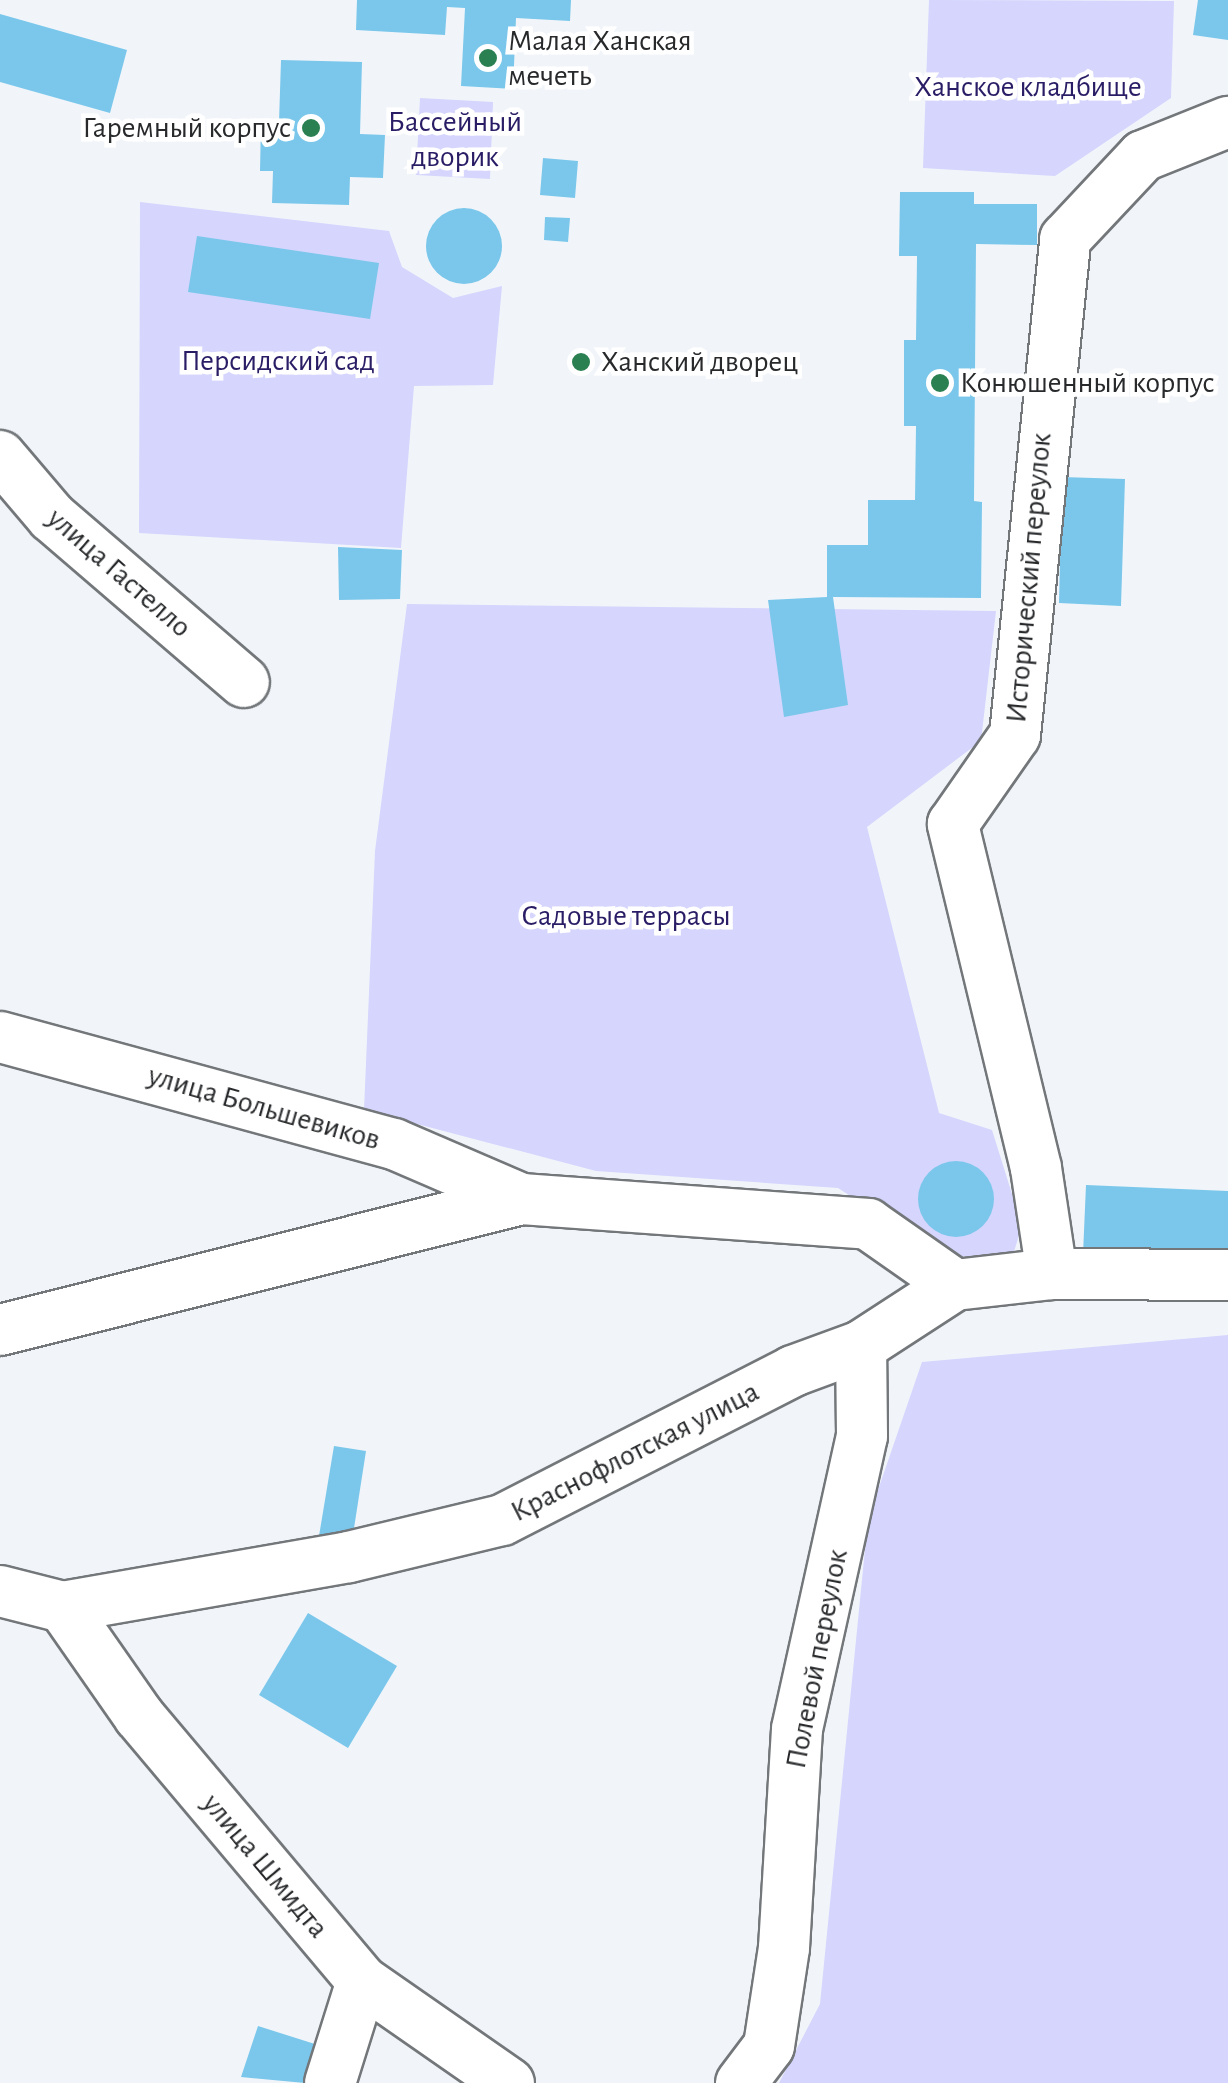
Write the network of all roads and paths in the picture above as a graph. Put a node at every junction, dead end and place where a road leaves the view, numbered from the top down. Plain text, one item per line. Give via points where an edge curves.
1 (1228, 122) edge
2 (0, 456) edge
3 (244, 682) dead end
4 (0, 1037) edge
5 (522, 1199) junction
6 (1052, 1274) junction
7 (1228, 1275) edge
8 (955, 1285) junction
9 (0, 1330) edge
10 (861, 1346) junction
11 (0, 1591) edge
12 (63, 1607) junction
13 (362, 1981) junction
14 (330, 2083) edge
15 (509, 2083) edge
16 (741, 2083) edge

1 - 6 street, Исторический переулок via 1143,156 1064,238 1015,736 953,824 1036,1168
2 - 3 street, улица Гастелло via 52,517
4 - 5 street, улица Большевиков via 394,1144
5 - 8 street via 868,1224
5 - 9 street
6 - 7 street
6 - 8 street
8 - 10 street, Краснофлотская улица
10 - 12 street, Краснофлотская улица via 792,1371 502,1520 349,1557
10 - 16 street, Полевой переулок via 862,1436 798,1729 784,1948 769,2046
11 - 12 street, Краснофлотская улица
12 - 13 street, улица Шмидта via 140,1716
13 - 14 street
13 - 15 street, улица Шмидта

